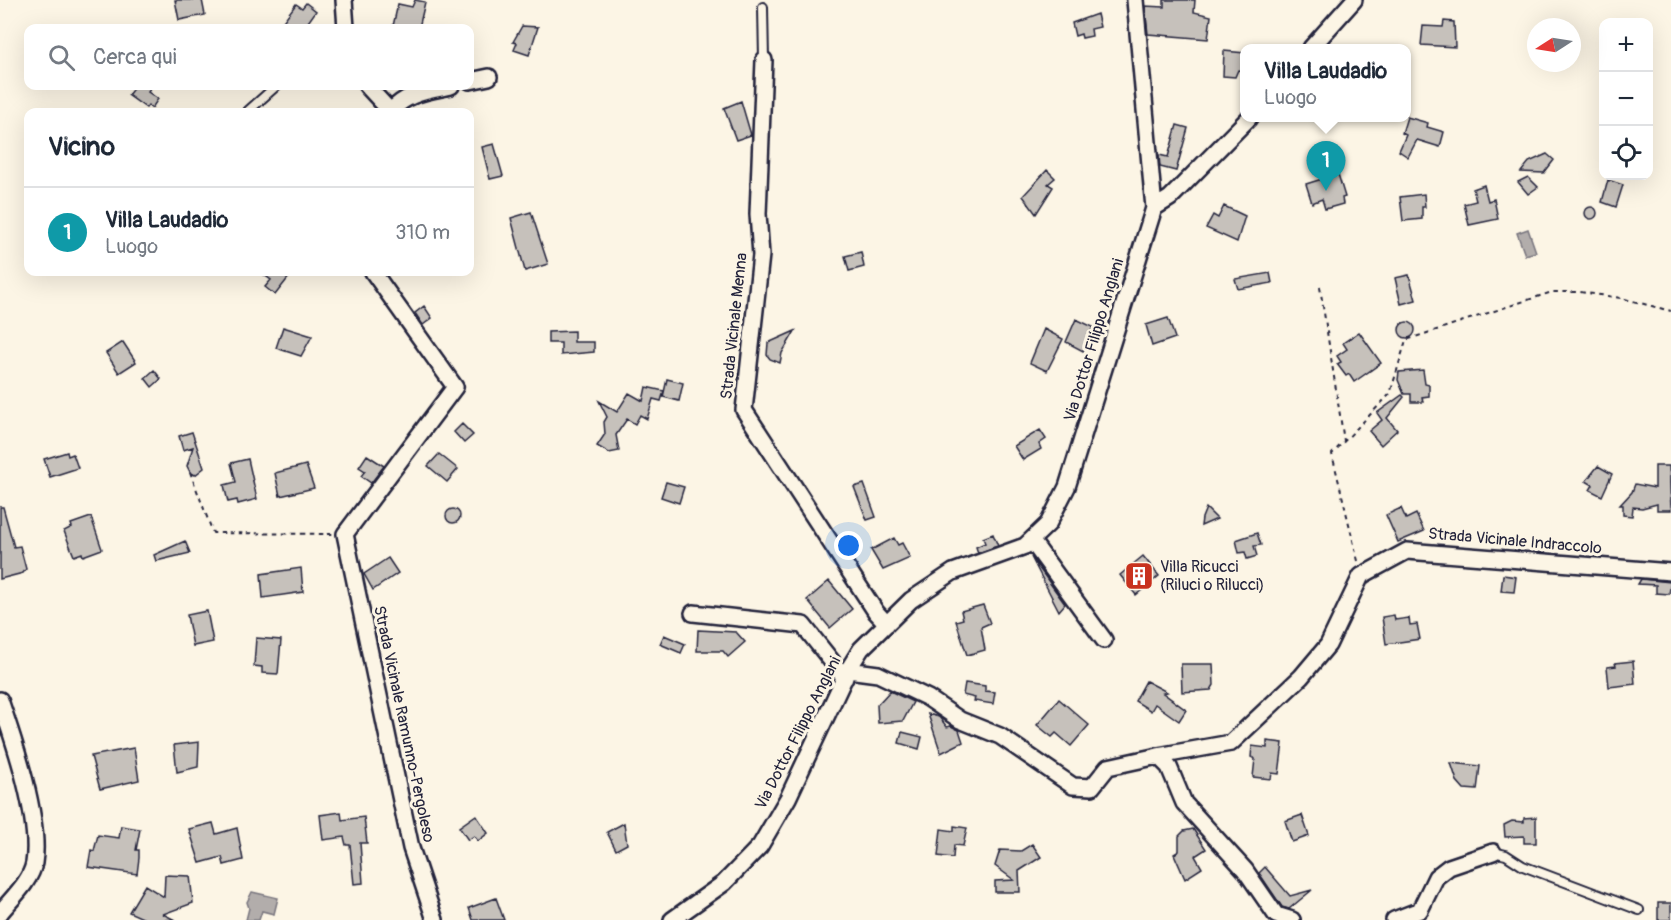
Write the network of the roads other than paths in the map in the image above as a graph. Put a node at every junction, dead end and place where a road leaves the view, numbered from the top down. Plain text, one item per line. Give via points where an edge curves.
1 (344, 0) edge
2 (1135, 0) edge
3 (1354, 0) edge
4 (764, 7) dead end
5 (344, 24) edge
6 (1315, 44) edge
7 (764, 60) joint
8 (489, 77) dead end
9 (474, 80) edge
10 (272, 90) edge
11 (371, 90) edge
12 (434, 90) edge
13 (251, 108) edge
14 (386, 108) edge
15 (393, 108) edge
16 (1244, 122) edge
17 (1154, 208) junction
18 (376, 276) edge
19 (1031, 540) junction
20 (1671, 572) edge
21 (693, 613) dead end
22 (887, 624) junction
23 (1104, 640) dead end
24 (847, 674) junction
25 (0, 700) edge
26 (7, 740) edge
27 (1158, 756) junction
28 (1493, 852) joint
29 (1639, 910) dead end
30 (0, 913) edge
31 (435, 920) edge
32 (672, 920) edge
33 (1292, 920) edge
34 (1394, 920) edge

1 - 5 street
2 - 17 street
3 - 6 street
4 - 7 lane
7 - 22 street, Strada Vicinale Menna via 761,255 744,410
8 - 9 street
10 - 13 lane
11 - 14 street
12 - 15 street via 399,101
16 - 17 street via 1170,198
17 - 19 street, Via Dottor Filippo Anglani via 1067,487 1048,524
18 - 31 street, Strada Vicinale Ramunno-Pergoleso via 455,387 345,534 411,848
19 - 22 street, Via Dottor Filippo Anglani via 1025,546 953,572 911,600
19 - 23 street
20 - 27 street, Strada Vicinale Indraccolo via 1407,551 1361,576 1328,645 1301,677 1231,743
21 - 24 street via 803,624
22 - 24 street, Via Dottor Filippo Anglani via 861,649
24 - 27 street via 878,674 928,698 960,720 1000,736 1073,786 1092,787 1108,767
24 - 32 street, Via Dottor Filippo Anglani via 788,798 760,846 724,883
25 - 26 street
26 - 30 street via 32,820 34,865
27 - 33 street via 1169,767 1185,803 1245,870 1276,915
28 - 29 lane
28 - 34 street via 1449,867 1436,877 1420,910

